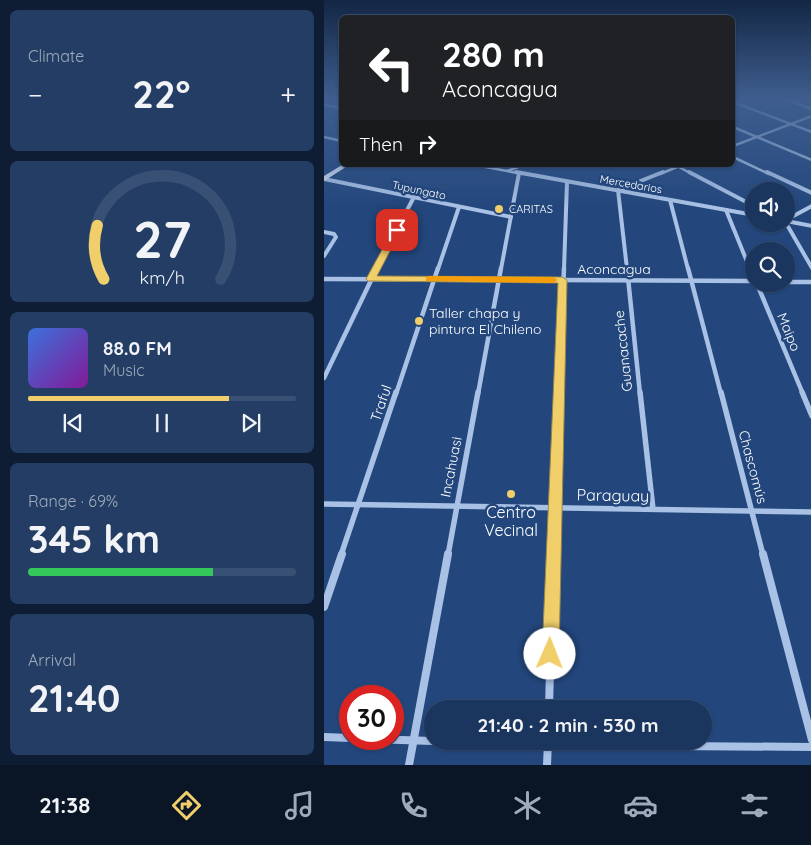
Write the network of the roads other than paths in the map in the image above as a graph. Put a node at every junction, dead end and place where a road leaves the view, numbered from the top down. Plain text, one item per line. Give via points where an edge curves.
1 (751, 135) edge
2 (762, 135) edge
3 (756, 137) junction
4 (324, 138) edge
5 (339, 140) edge
6 (735, 145) edge
7 (735, 158) edge
8 (811, 160) edge
9 (343, 167) edge
10 (487, 167) edge
11 (518, 167) edge
12 (676, 167) edge
13 (680, 167) edge
14 (499, 169) joint
15 (507, 171) junction
16 (519, 173) junction
17 (324, 179) edge
18 (567, 182) junction
19 (618, 190) junction
20 (811, 194) edge
21 (414, 198) junction
22 (670, 200) junction
23 (745, 201) edge
24 (811, 206) edge
25 (460, 207) junction
26 (726, 210) junction
27 (745, 213) edge
28 (795, 216) edge
29 (511, 217) junction
30 (795, 223) edge
31 (811, 226) edge
32 (324, 232) edge
33 (791, 232) edge
34 (324, 246) edge
35 (330, 246) junction
36 (324, 256) edge
37 (745, 257) edge
38 (811, 268) edge
39 (324, 279) edge
40 (371, 279) junction
41 (435, 279) junction
42 (499, 280) junction
43 (562, 280) junction
44 (626, 281) junction
45 (691, 281) junction
46 (745, 281) edge
47 (795, 282) edge
48 (811, 282) edge
49 (760, 292) edge
50 (324, 378) edge
51 (811, 416) edge
52 (324, 504) edge
53 (359, 505) junction
54 (456, 506) junction
55 (554, 508) junction
56 (653, 509) junction
57 (751, 512) junction
58 (811, 512) edge
59 (324, 607) edge
60 (549, 700) edge
61 (324, 737) edge
62 (339, 738) edge
63 (404, 740) edge
64 (413, 740) junction
65 (811, 740) edge
66 (424, 741) edge
67 (712, 745) edge
68 (811, 747) edge
69 (548, 750) edge
70 (409, 765) edge
71 (547, 765) edge

1 - 3 street
2 - 3 street
3 - 6 street
3 - 8 street
4 - 5 street
7 - 20 street
9 - 17 main road
10 - 14 street, Mercedarios
11 - 15 street
12 - 19 street
13 - 23 street
14 - 15 street, Mercedarios
15 - 16 street, Mercedarios
16 - 18 street, Mercedarios
16 - 29 street, Incahuasi
17 - 21 street, Tupungato
18 - 19 street, Mercedarios
18 - 43 street
19 - 22 street, Mercedarios
19 - 44 street, Guanacache
21 - 25 street, Tupungato
21 - 40 street
22 - 26 street, Mercedarios
22 - 45 street, Chascomús
24 - 28 street
25 - 29 street, Tupungato
25 - 41 street, Traful
26 - 27 street, Mercedarios
26 - 37 street, Maipo
29 - 42 street, Incahuasi
30 - 31 street
32 - 35 street via 336,237
33 - 38 street
34 - 35 street
35 - 36 street
39 - 40 street, Aconcagua
40 - 41 street, Aconcagua
40 - 50 street
41 - 42 street, Aconcagua
41 - 53 street, Traful
42 - 43 street, Aconcagua
42 - 54 street, Incahuasi
43 - 44 street, Aconcagua
43 - 55 street
44 - 45 street, Aconcagua
44 - 56 street, Guanacache
45 - 46 street, Aconcagua
45 - 57 street, Chascomús
47 - 48 street
49 - 51 street, Maipo
52 - 53 street, Paraguay
53 - 54 street, Paraguay
53 - 59 street, Traful
54 - 55 street, Paraguay
54 - 64 street, Incahuasi
55 - 56 street, Paraguay
55 - 60 street
56 - 57 street, Paraguay
57 - 58 street, Paraguay
57 - 65 street, Chascomús
61 - 62 street
63 - 64 street
64 - 66 street
64 - 70 street, Incahuasi
67 - 68 street
69 - 71 street

